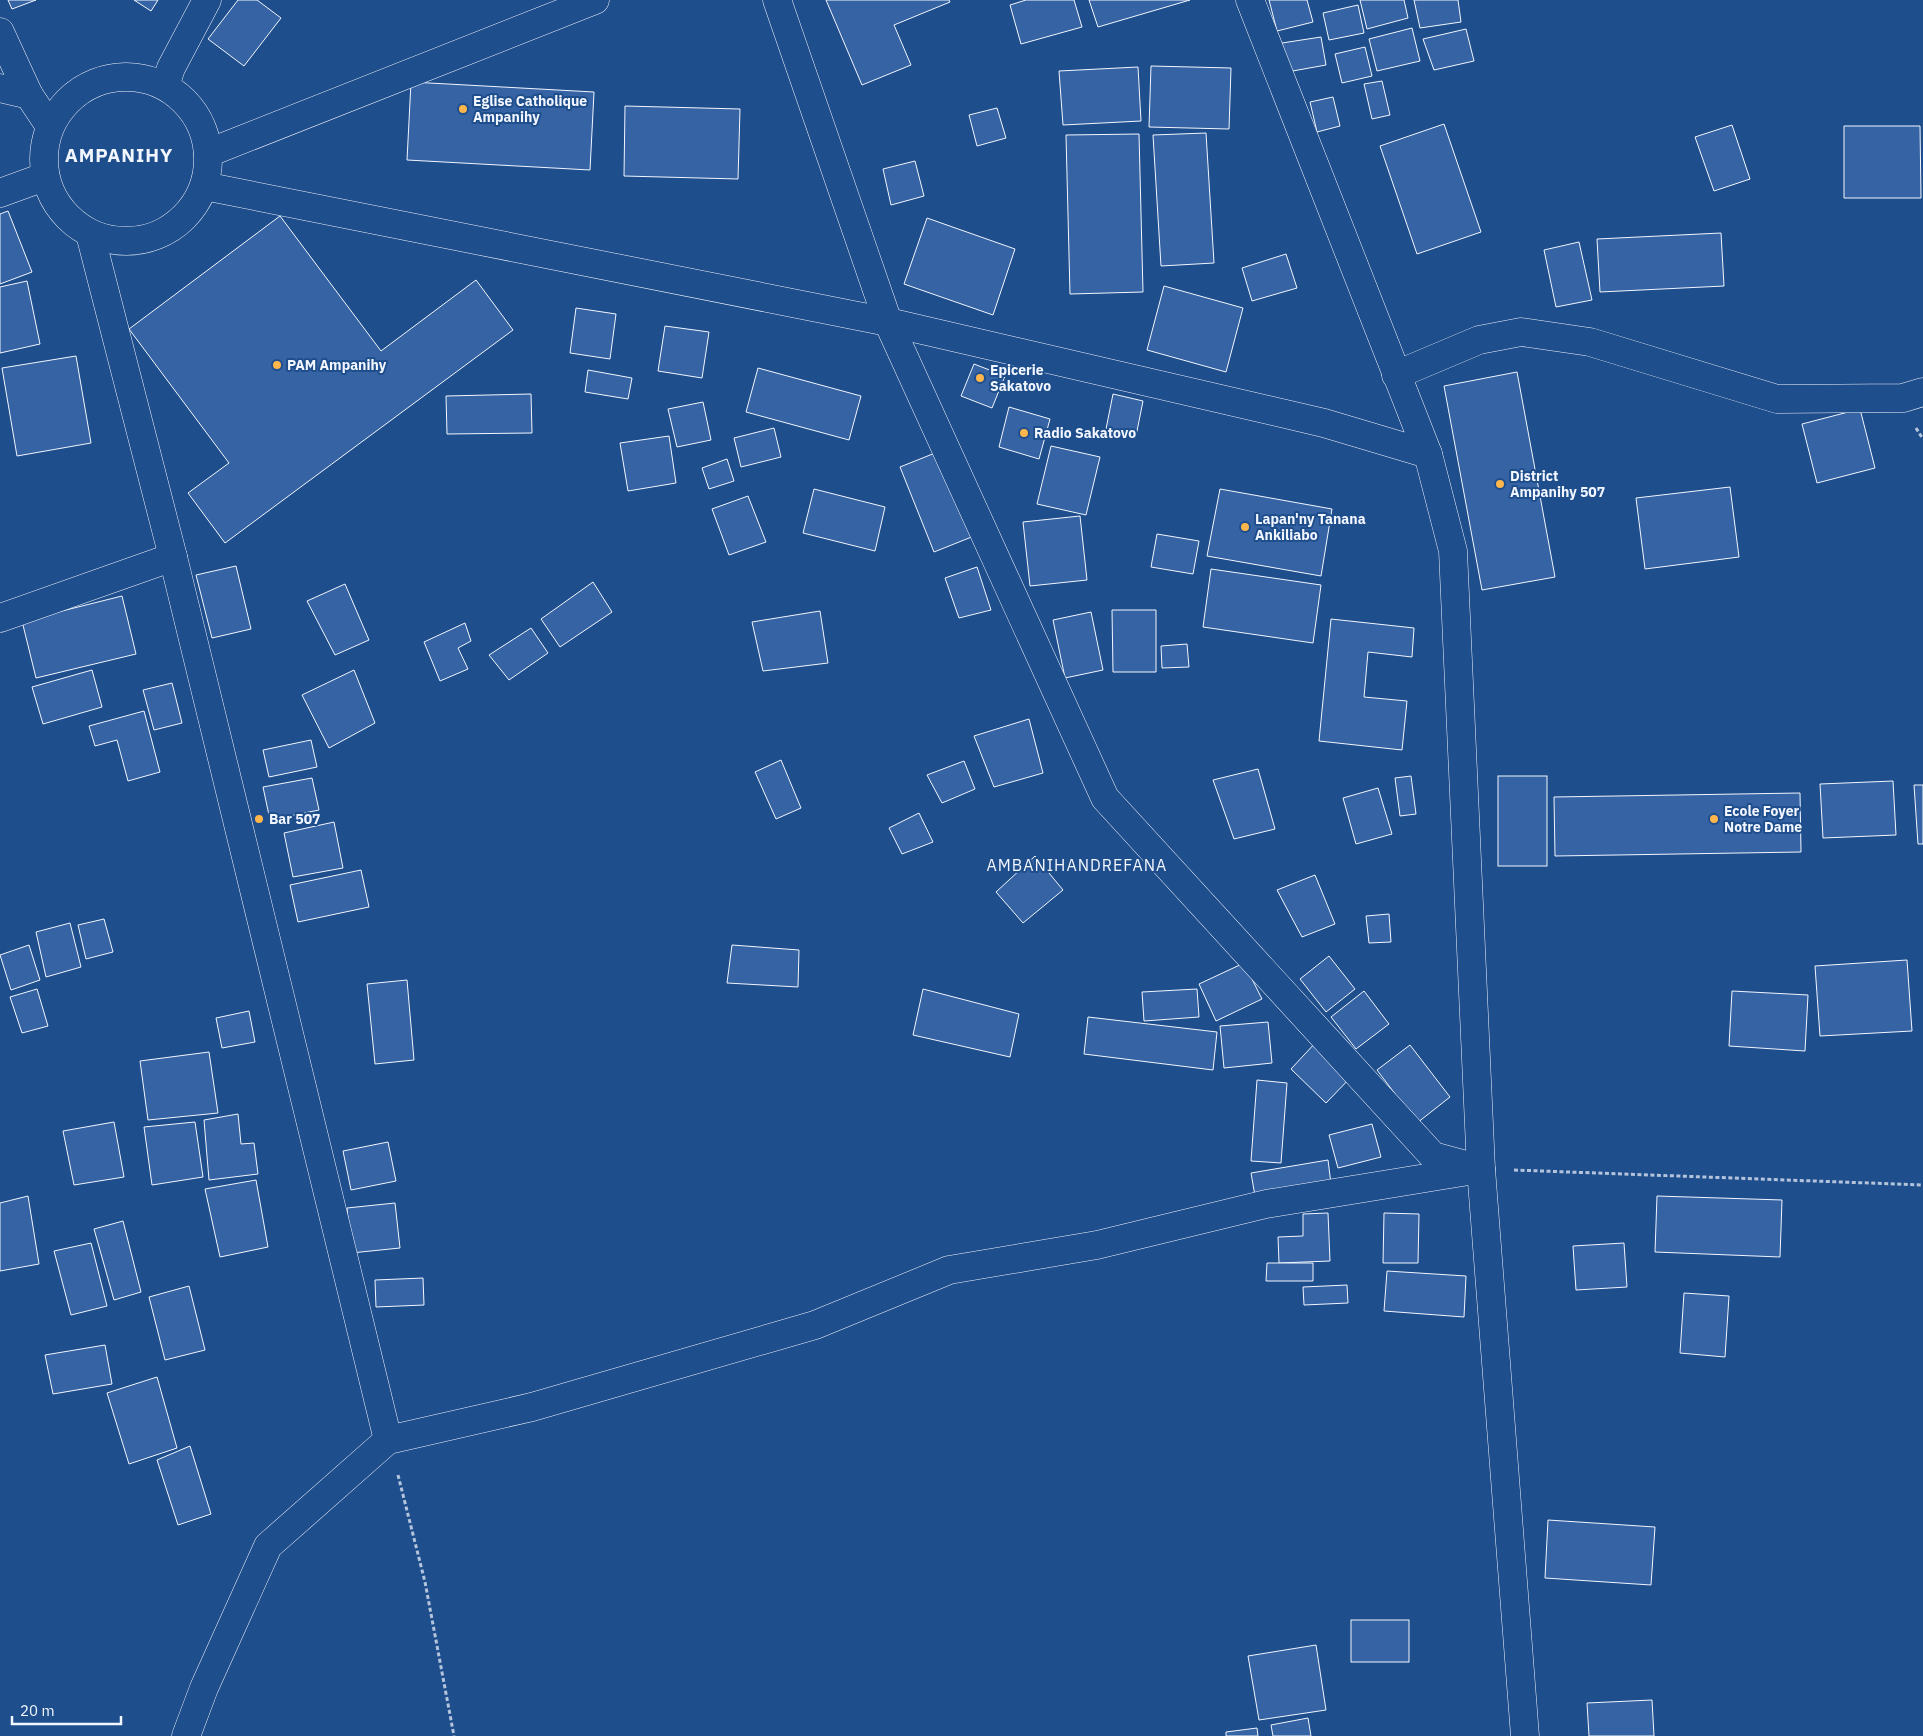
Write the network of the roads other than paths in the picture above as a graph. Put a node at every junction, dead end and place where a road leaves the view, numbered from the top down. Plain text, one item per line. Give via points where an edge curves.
1 (207, 0) edge
2 (595, 0) edge
3 (777, 0) edge
4 (1250, 0) edge
5 (0, 32) edge
6 (165, 86) junction
7 (0, 88) edge
8 (28, 95) junction
9 (49, 125) junction
10 (208, 153) junction
11 (44, 177) junction
12 (204, 186) junction
13 (0, 193) edge
14 (90, 234) junction
15 (888, 322) junction
16 (1396, 375) junction
17 (1923, 392) edge
18 (1428, 454) junction
19 (172, 557) junction
20 (0, 618) edge
21 (1481, 1169) junction
22 (388, 1440) junction
23 (186, 1736) edge
24 (1525, 1736) edge

1 - 6 street via 170,68
2 - 10 street
3 - 15 street
4 - 16 street
5 - 8 street
6 - 9 street via 139,77 112,77 85,86 64,102
6 - 10 street via 187,104 197,119
7 - 8 street
8 - 9 street
9 - 11 street via 42,151
10 - 12 street
11 - 13 street
11 - 14 street via 70,221
12 - 14 street via 190,211 170,229 145,240 117,241
12 - 15 street
14 - 19 street
15 - 18 street via 1324,423
15 - 21 street via 1105,798 1433,1156
16 - 17 street via 1479,340 1520,332 1590,342 1777,399 1902,398
16 - 18 street
18 - 21 street via 1453,551
19 - 20 street
19 - 22 street
21 - 22 street via 1266,1204 1096,1245 949,1270 815,1325 532,1407
21 - 24 street
22 - 23 street via 268,1546

